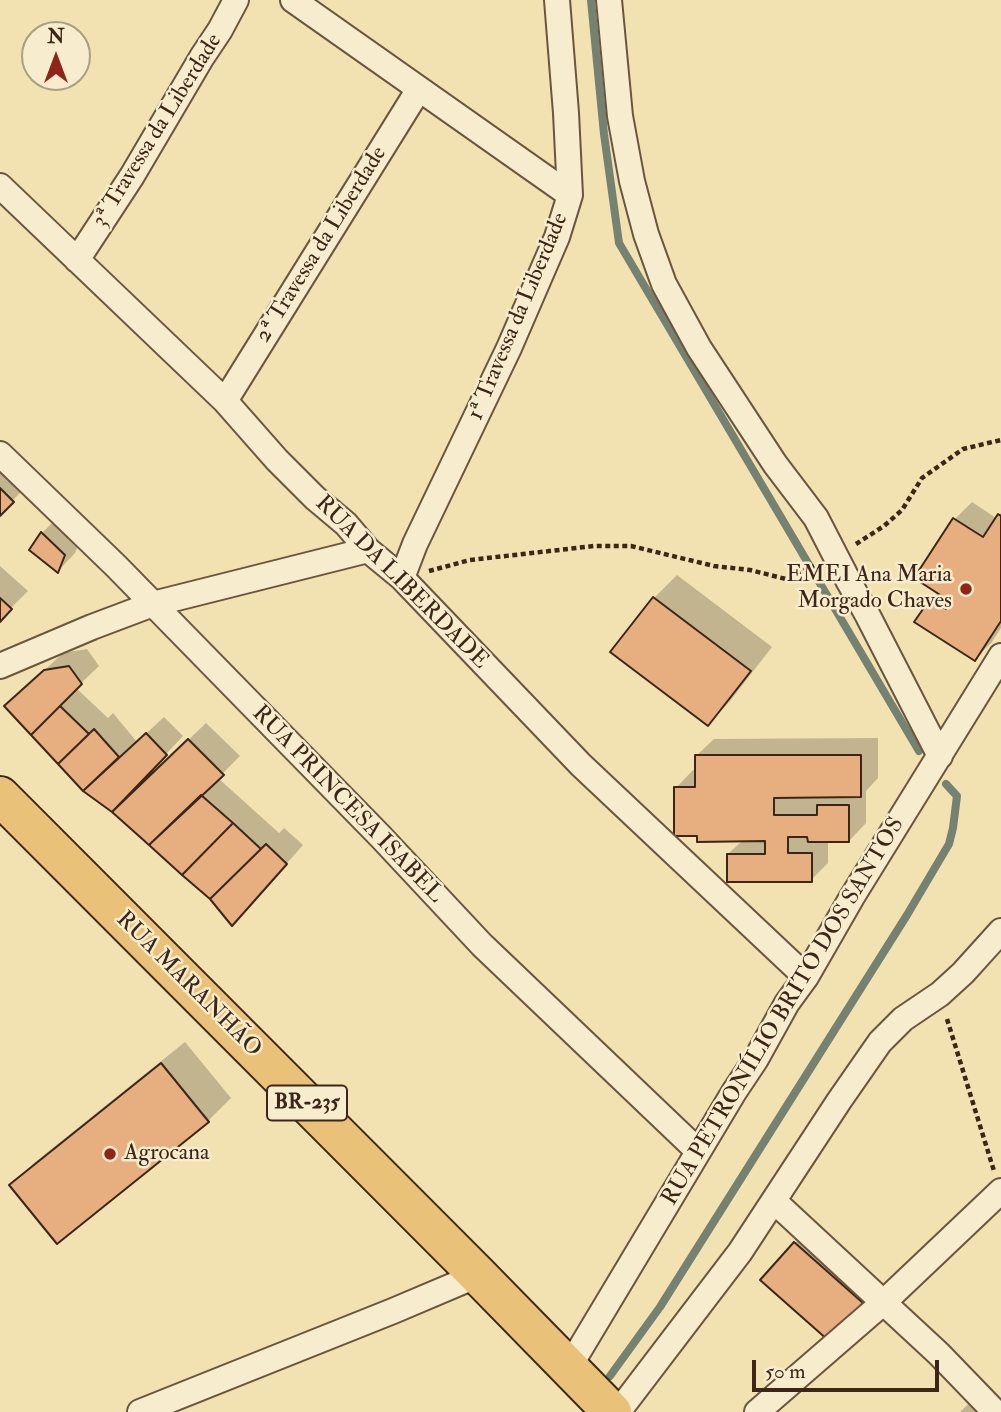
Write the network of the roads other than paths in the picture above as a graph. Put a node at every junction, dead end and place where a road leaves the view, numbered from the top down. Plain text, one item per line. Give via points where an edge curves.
1 (236, 0) edge
2 (293, 0) edge
3 (557, 0) edge
4 (609, 0) edge
5 (419, 89) junction
6 (0, 186) edge
7 (570, 195) junction
8 (78, 260) junction
9 (225, 401) junction
10 (0, 454) edge
11 (368, 550) junction
12 (402, 578) junction
13 (153, 604) junction
14 (1001, 656) edge
15 (0, 666) edge
16 (940, 756) junction
17 (0, 796) edge
18 (1001, 931) edge
19 (806, 977) junction
20 (698, 1151) junction
21 (1001, 1192) edge
22 (774, 1200) junction
23 (478, 1275) junction
24 (884, 1303) junction
25 (568, 1369) junction
26 (140, 1412) edge
27 (612, 1412) edge
28 (618, 1412) edge
29 (757, 1412) edge
30 (995, 1412) edge

1 - 8 street, 3ª Travessa da Liberdade
2 - 5 street
3 - 7 street, 1ª Travessa da Liberdade
4 - 16 street via 620,116 632,181 664,284 699,348 775,464 816,517
5 - 7 street
5 - 9 street, 2ª Travessa da Liberdade
6 - 8 street, RUA DA LIBERDADE
7 - 12 street, 1ª Travessa da Liberdade via 509,348
8 - 9 street, RUA DA LIBERDADE
9 - 11 street, RUA DA LIBERDADE
10 - 13 street, RUA PRINCESA ISABEL
11 - 12 street, RUA DA LIBERDADE
11 - 13 street
12 - 19 street, RUA DA LIBERDADE via 581,765
13 - 15 street
13 - 20 street, RUA PRINCESA ISABEL via 482,945
14 - 16 street, RUA PETRONÍLIO BRITO DOS SANTOS
16 - 19 street, RUA PETRONÍLIO BRITO DOS SANTOS
17 - 23 highway, RUA MARANHÃO / BR-235
18 - 22 street via 940,994 880,1042
19 - 20 street, RUA PETRONÍLIO BRITO DOS SANTOS
20 - 25 street, RUA PETRONÍLIO BRITO DOS SANTOS
21 - 24 street
22 - 24 street
22 - 28 street
23 - 25 highway, RUA MARANHÃO / BR-235
23 - 26 street
24 - 29 street
24 - 30 street
25 - 27 highway, RUA MARANHÃO / BR-235

